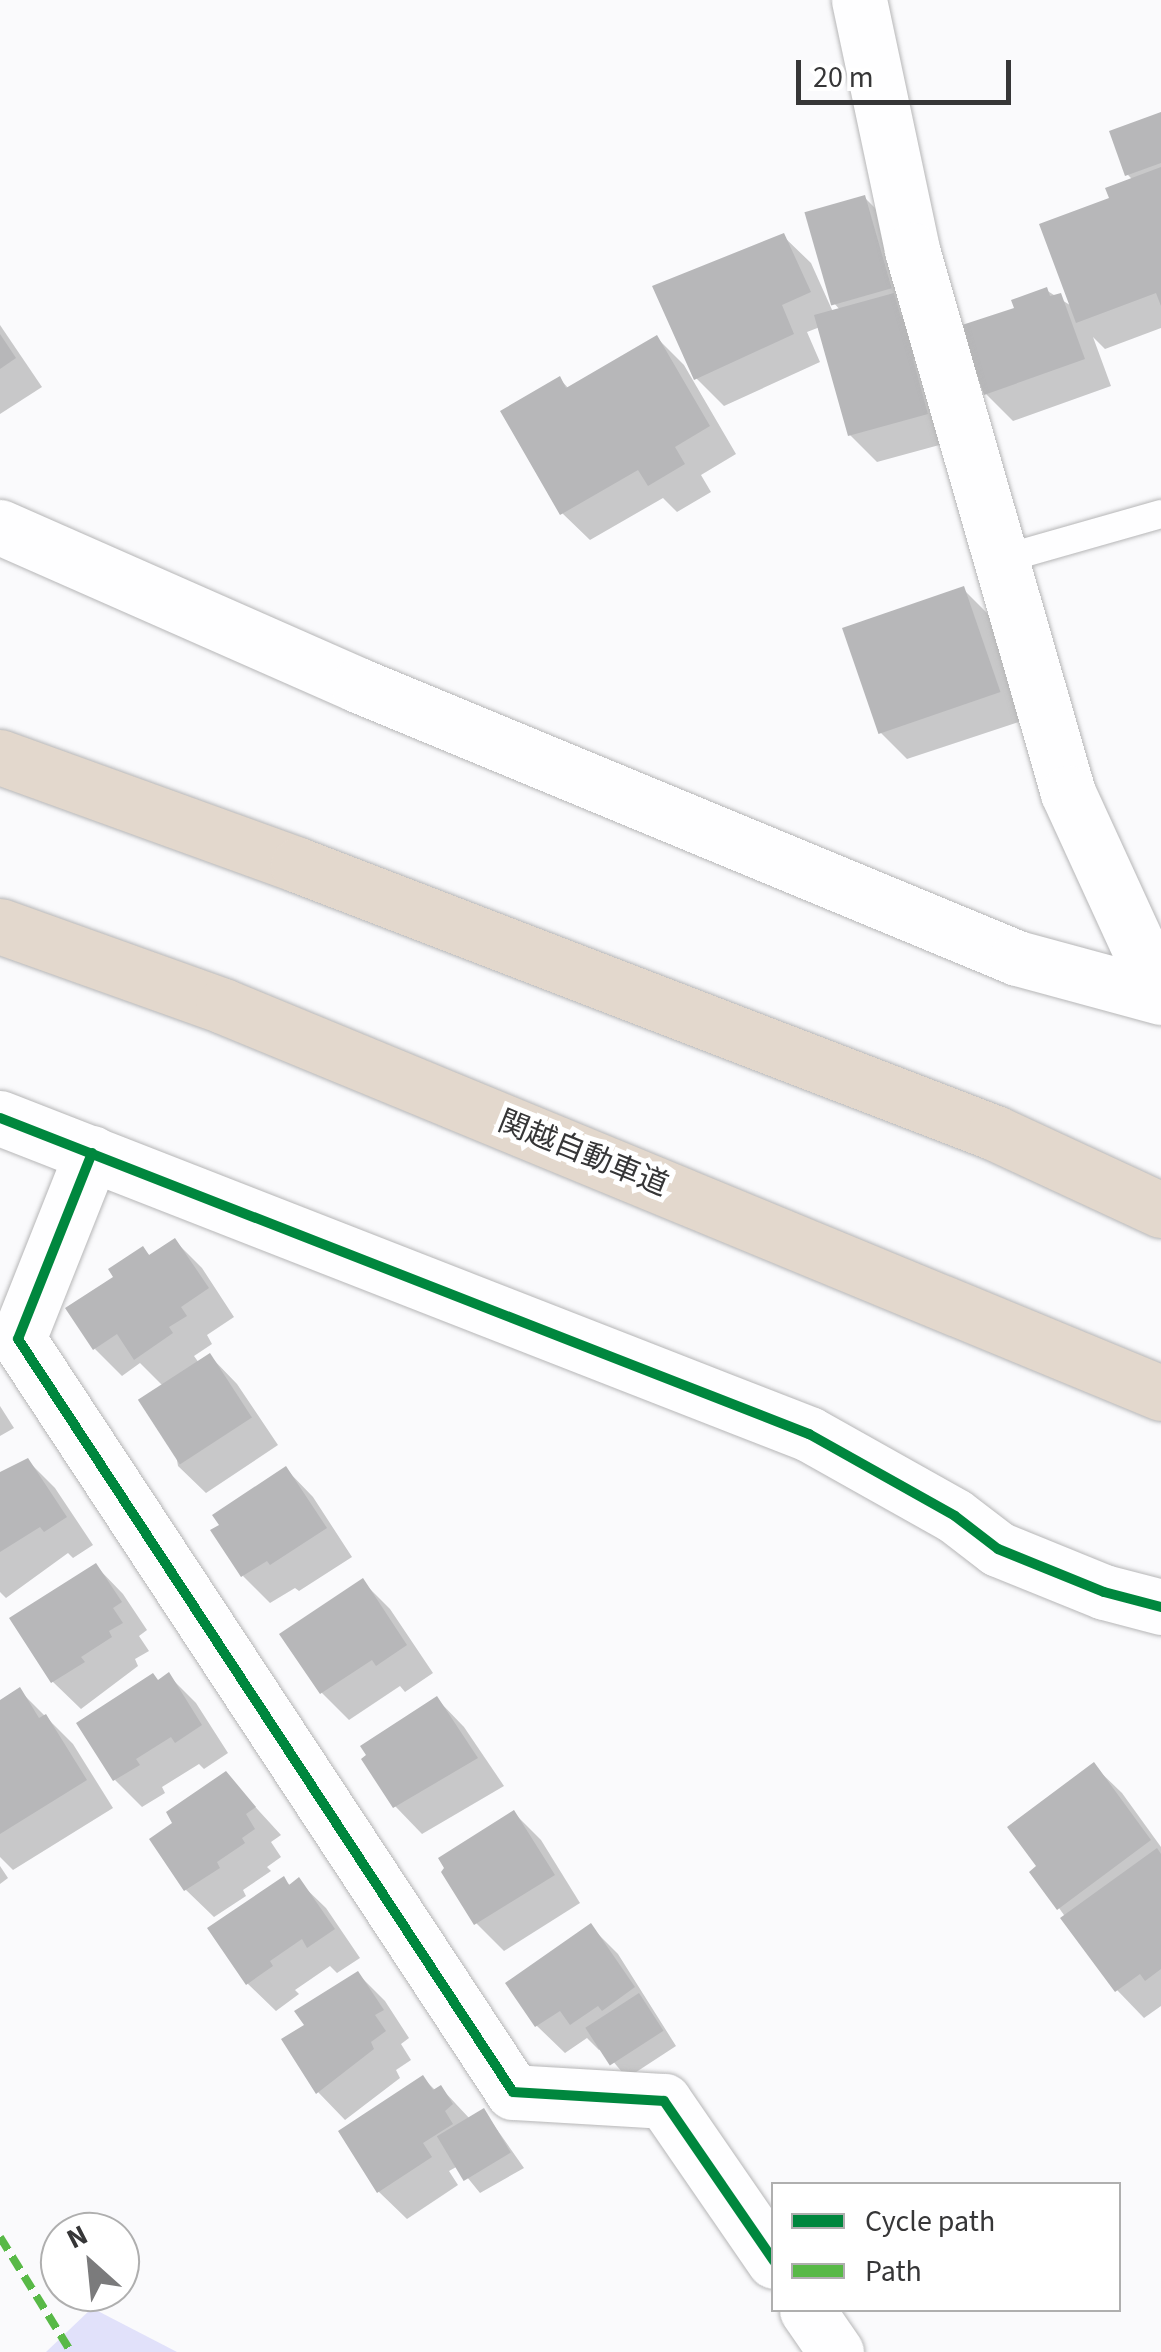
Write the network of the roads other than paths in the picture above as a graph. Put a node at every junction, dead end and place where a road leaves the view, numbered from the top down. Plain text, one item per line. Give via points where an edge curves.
1 (860, 0) edge
2 (1161, 514) edge
3 (0, 527) edge
4 (1004, 560) junction
5 (0, 757) edge
6 (0, 926) edge
7 (1161, 997) edge
8 (0, 1118) edge
9 (92, 1153) junction
10 (1161, 1210) edge
11 (1161, 1393) edge
12 (1161, 1607) edge
13 (771, 2257) edge
14 (808, 2312) edge
15 (836, 2352) edge

1 - 4 street via 912,250
2 - 4 lane
3 - 7 street via 358,686 1017,958
4 - 7 street via 1068,794
5 - 10 highway via 958,1119
6 - 11 highway, 関越自動車道 via 223,1006
8 - 9 street
9 - 12 street via 809,1434 955,1516 998,1549
9 - 13 street via 18,1339 513,2092 664,2100
14 - 15 street

